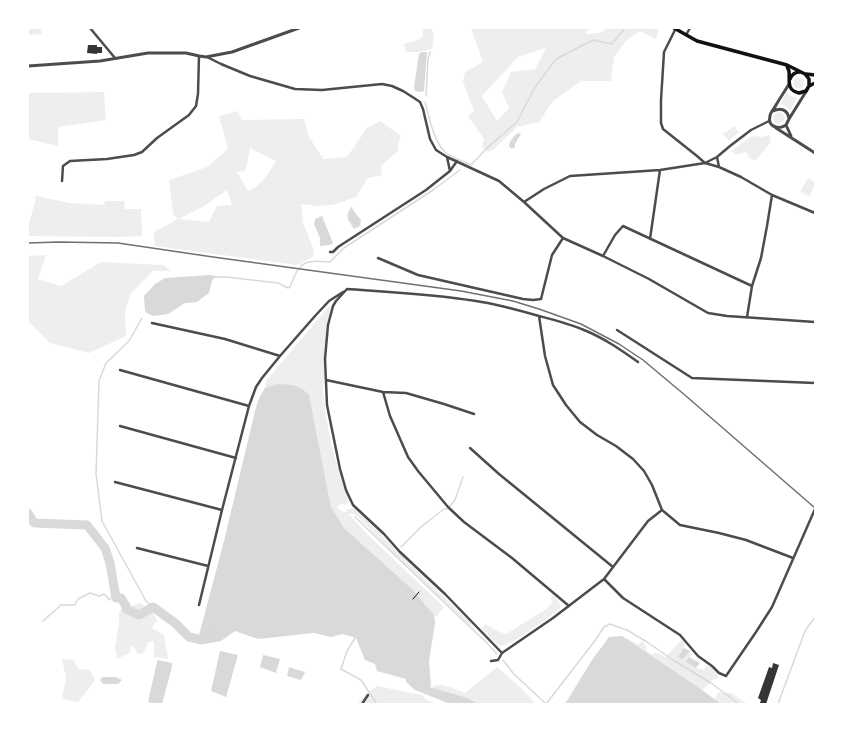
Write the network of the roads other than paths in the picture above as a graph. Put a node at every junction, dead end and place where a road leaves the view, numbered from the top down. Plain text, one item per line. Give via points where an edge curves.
1 (90, 28) edge
2 (299, 28) edge
3 (690, 28) edge
4 (674, 29) edge
5 (686, 35) junction
6 (199, 56) junction
7 (206, 57) junction
8 (115, 58) junction
9 (787, 64) junction
10 (28, 66) edge
11 (804, 73) junction
12 (815, 75) edge
13 (789, 82) junction
14 (815, 82) edge
15 (809, 87) junction
16 (772, 112) junction
17 (789, 119) junction
18 (770, 121) junction
19 (786, 125) junction
20 (773, 126) junction
21 (792, 138) junction
22 (815, 153) edge
23 (447, 157) junction
24 (717, 157) junction
25 (456, 161) junction
26 (705, 163) junction
27 (719, 167) junction
28 (660, 170) junction
29 (450, 171) junction
30 (62, 181) dead end
31 (772, 195) junction
32 (524, 202) junction
33 (815, 213) edge
34 (563, 238) junction
35 (650, 239) junction
36 (330, 252) dead end
37 (603, 256) junction
38 (378, 258) dead end
39 (752, 286) junction
40 (347, 289) junction
41 (539, 316) junction
42 (747, 317) junction
43 (815, 322) edge
44 (152, 323) dead end
45 (617, 330) dead end
46 (280, 356) junction
47 (638, 362) dead end
48 (120, 370) dead end
49 (326, 380) junction
50 (815, 383) edge
51 (383, 392) junction
52 (249, 406) junction
53 (474, 414) dead end
54 (120, 426) dead end
55 (470, 448) dead end
56 (236, 458) junction
57 (115, 482) dead end
58 (815, 509) edge
59 (222, 510) junction
60 (662, 510) junction
61 (137, 548) dead end
62 (793, 558) junction
63 (208, 566) junction
64 (613, 567) junction
65 (604, 579) junction
66 (199, 605) dead end
67 (569, 606) junction
68 (502, 653) junction
69 (491, 661) dead end
70 (368, 695) dead end
71 (362, 704) edge

1 - 8 street
2 - 7 street via 232,52
3 - 5 street
4 - 5 main road
4 - 26 street via 664,52 661,123 663,129
5 - 9 main road via 710,45
6 - 7 street
6 - 8 street via 186,53 148,53
6 - 30 street via 196,106 189,115 142,152 107,159 70,161 63,166
7 - 23 street via 250,76 295,88 322,90 382,84 392,86 420,102 430,139 436,150
8 - 10 street
9 - 11 main road
9 - 13 main road
11 - 12 main road
11 - 13 main road via 794,73
11 - 15 main road via 809,79
13 - 15 main road via 792,90 799,93
13 - 16 street
14 - 15 main road
15 - 17 street
16 - 17 street via 778,109 785,110
16 - 18 street
17 - 19 street
18 - 20 street
18 - 24 street via 751,130
19 - 20 street via 780,128
19 - 21 street
20 - 21 street
21 - 22 street
23 - 25 street
23 - 29 street
24 - 26 street
24 - 27 street
25 - 29 street
25 - 32 street via 499,181
26 - 27 street
26 - 28 street
27 - 31 street
28 - 32 street via 570,176
28 - 35 street
29 - 36 street via 426,190 334,252
31 - 33 street
31 - 39 street via 762,251
32 - 34 street
34 - 37 street
34 - 38 street via 552,255 541,299 533,300 418,275
35 - 37 street via 623,226 614,235
35 - 39 street
37 - 42 street via 708,313
39 - 42 street
40 - 41 street via 476,301
40 - 46 street via 329,301
40 - 49 street via 336,301 328,325
41 - 47 street via 583,329 602,338
41 - 60 street via 545,356 553,385 580,422 633,458 652,485
42 - 43 street
44 - 46 street via 225,339
45 - 50 street via 692,378
46 - 52 street via 258,383
48 - 52 street
49 - 51 street
49 - 68 street via 331,429 346,490 353,505
51 - 53 street via 406,393
51 - 67 street via 390,416 408,456 448,507
52 - 56 street
54 - 56 street
55 - 64 street
56 - 59 street
57 - 59 street
58 - 62 street
59 - 63 street
60 - 62 street via 680,525 746,540
60 - 64 street via 648,521
61 - 63 street
62 - 65 street via 772,607 726,676 698,656 680,635 623,598
63 - 66 street
64 - 65 street
65 - 67 street
67 - 68 street
68 - 69 street via 498,660
70 - 71 street

